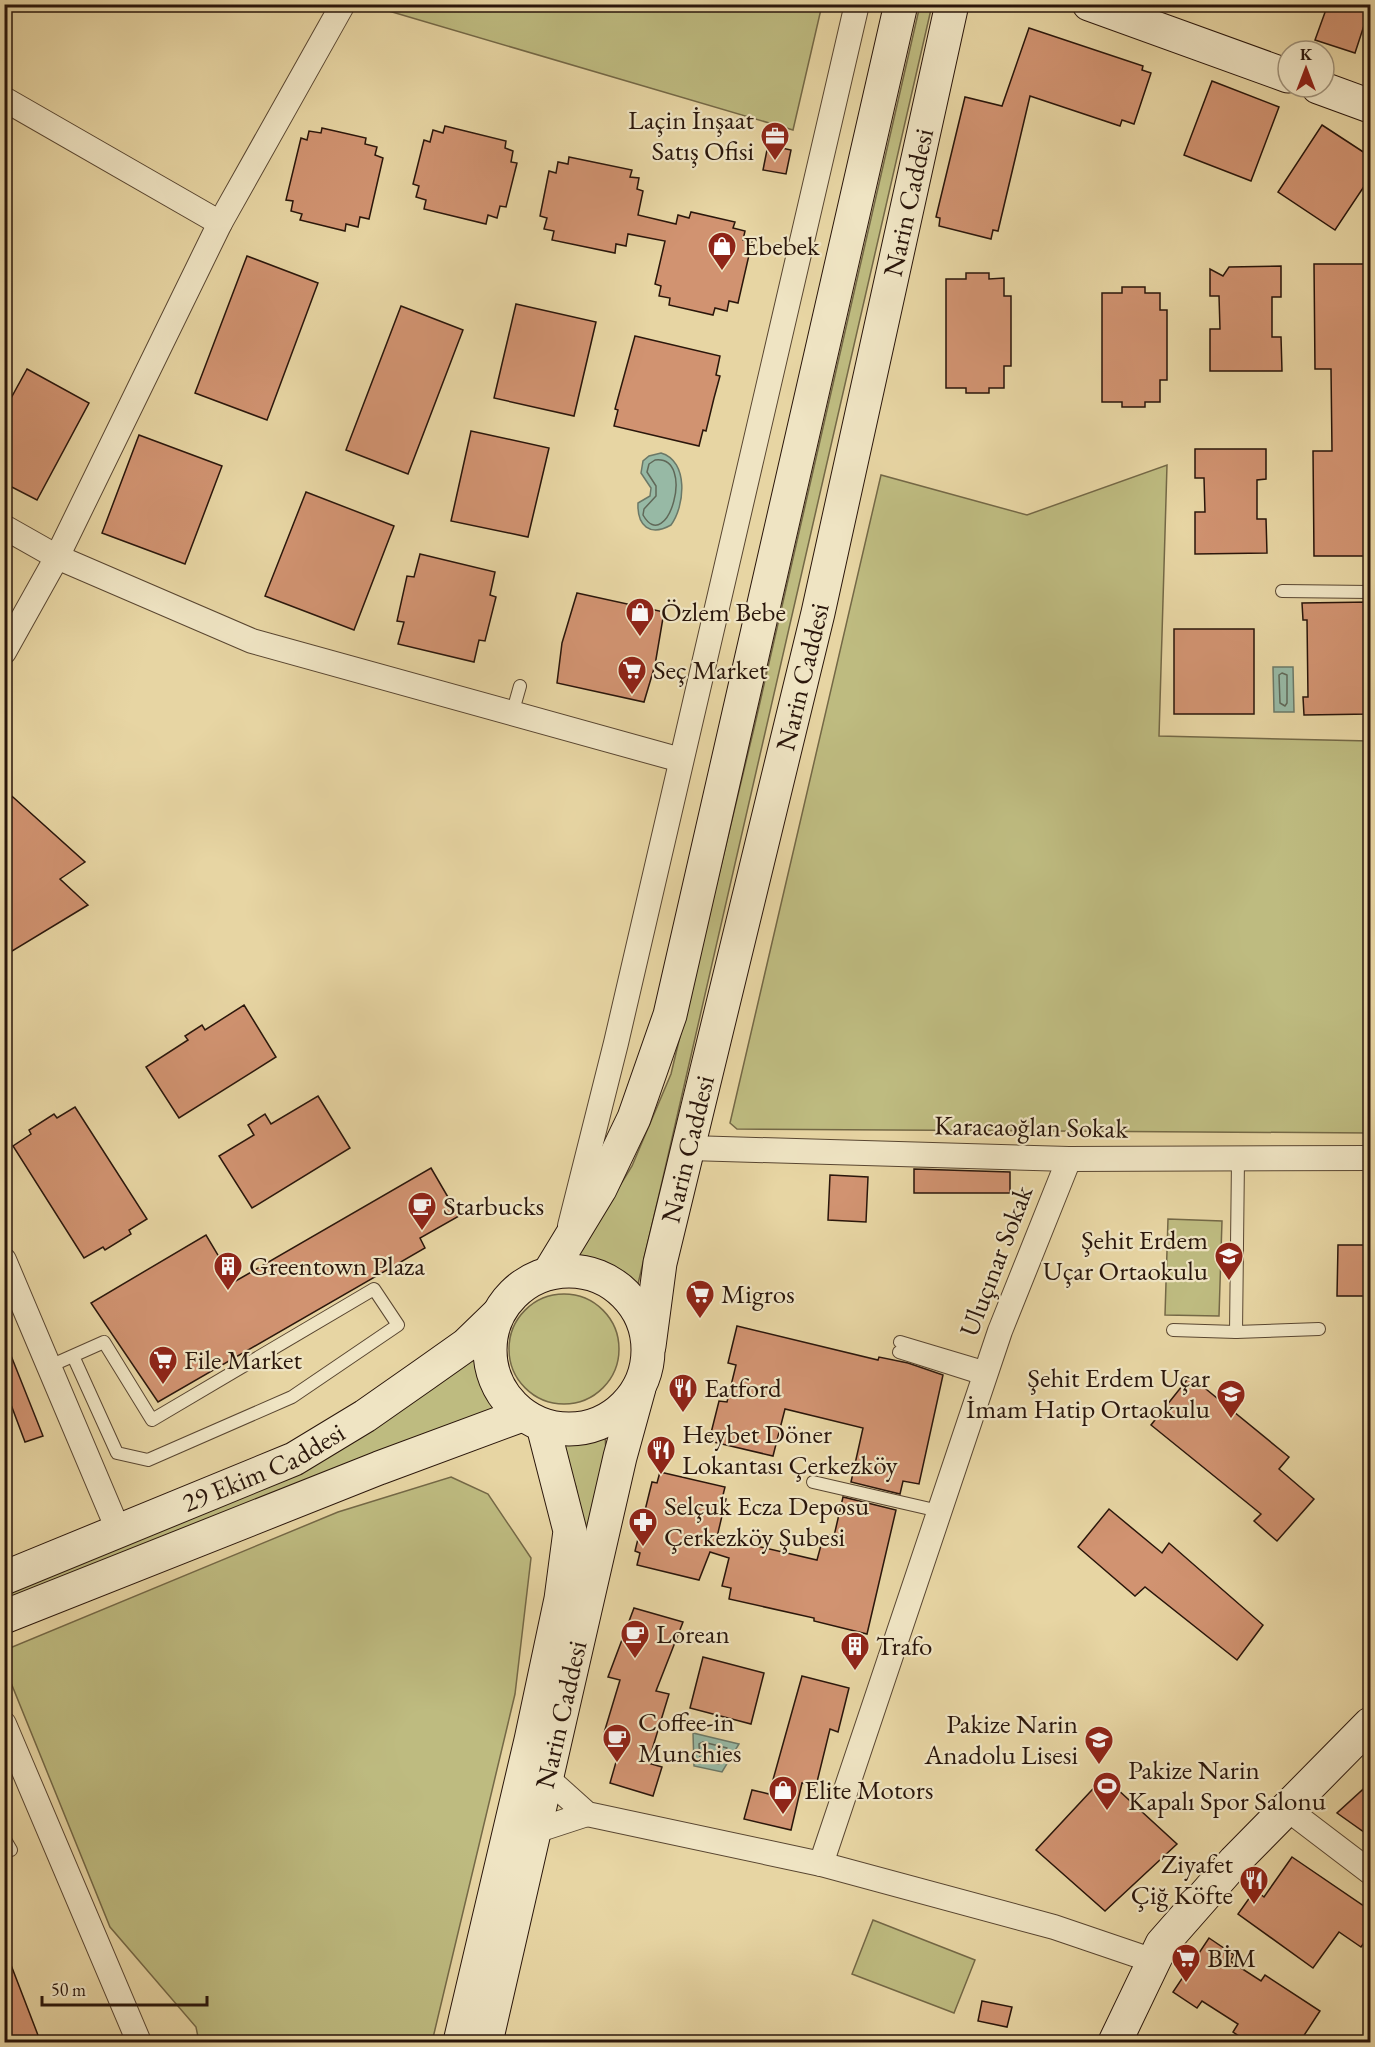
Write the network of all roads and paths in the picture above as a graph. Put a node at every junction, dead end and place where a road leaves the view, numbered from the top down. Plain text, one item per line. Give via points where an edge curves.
1 (343, 4) edge
2 (857, 4) edge
3 (901, 4) edge
4 (952, 4) edge
5 (1089, 4) edge
6 (1276, 72) edge
7 (1336, 94) edge
8 (4, 99) edge
9 (1371, 106) edge
10 (220, 223) junction
11 (4, 527) edge
12 (57, 557) junction
13 (1282, 591) dead end
14 (1371, 592) edge
15 (4, 652) edge
16 (520, 686) dead end
17 (512, 714) junction
18 (681, 760) junction
19 (690, 1148) junction
20 (1371, 1158) edge
21 (1069, 1159) junction
22 (1238, 1159) junction
23 (566, 1244) junction
24 (4, 1260) edge
25 (549, 1273) junction
26 (497, 1315) junction
27 (1319, 1329) dead end
28 (1173, 1330) dead end
29 (1236, 1332) junction
30 (649, 1346) junction
31 (899, 1347) dead end
32 (73, 1356) junction
33 (50, 1366) junction
34 (985, 1374) junction
35 (639, 1388) junction
36 (532, 1421) junction
37 (813, 1482) dead end
38 (939, 1511) junction
39 (119, 1532) junction
40 (4, 1578) edge
41 (4, 1617) edge
42 (4, 1724) edge
43 (1371, 1724) edge
44 (547, 1778) junction
45 (1286, 1808) junction
46 (587, 1814) junction
47 (535, 1831) junction
48 (4, 1838) edge
49 (11, 1850) dead end
50 (821, 1864) junction
51 (1371, 1872) edge
52 (1154, 1961) junction
53 (139, 2043) edge
54 (460, 2043) edge
55 (486, 2043) edge
56 (1115, 2043) edge

1 - 10 street
2 - 18 street
3 - 23 main road, Narin Caddesi via 670,1015 634,1118 600,1189
4 - 19 main road, Narin Caddesi via 818,613
5 - 6 main road
7 - 9 main road
8 - 10 street
10 - 12 street
11 - 12 street
12 - 15 street
12 - 17 street via 252,641
13 - 14 lane
16 - 17 lane
17 - 18 street
18 - 23 street
19 - 21 street, Karacaoğlan Sokak
19 - 30 main road, Narin Caddesi via 660,1263
20 - 22 street, Karacaoğlan Sokak
21 - 22 street, Karacaoğlan Sokak
21 - 34 street, Uluçınar Sokak
22 - 29 lane
23 - 25 main road, Narin Caddesi
24 - 33 street
25 - 26 main road via 510,1296
25 - 30 main road via 584,1272 616,1286 633,1302 644,1323
26 - 36 main road via 490,1336 494,1380 506,1400
26 - 39 main road, 29 Ekim Caddesi via 466,1345 366,1416 294,1459
27 - 29 lane
28 - 29 lane
30 - 35 main road via 647,1368
31 - 34 lane
32 - 32 lane via 104,1342 152,1420 374,1289 398,1325 291,1397 148,1460 117,1453
32 - 33 lane
33 - 39 street
34 - 38 street, Uluçınar Sokak
35 - 36 main road via 626,1406 608,1420 587,1428 565,1430
35 - 44 main road, Narin Caddesi
36 - 41 main road, 29 Ekim Caddesi via 279,1508
36 - 54 main road, Narin Caddesi via 570,1531 561,1599 531,1740
37 - 38 lane
38 - 50 street, Uluçınar Sokak
39 - 40 main road, 29 Ekim Caddesi
42 - 53 street
43 - 45 main road
44 - 46 street
44 - 47 main road, Narin Caddesi
45 - 51 street
45 - 52 main road via 1162,1944
46 - 47 street
46 - 50 street
47 - 55 main road, Narin Caddesi
48 - 49 lane
50 - 52 street via 1054,1927
52 - 56 main road

